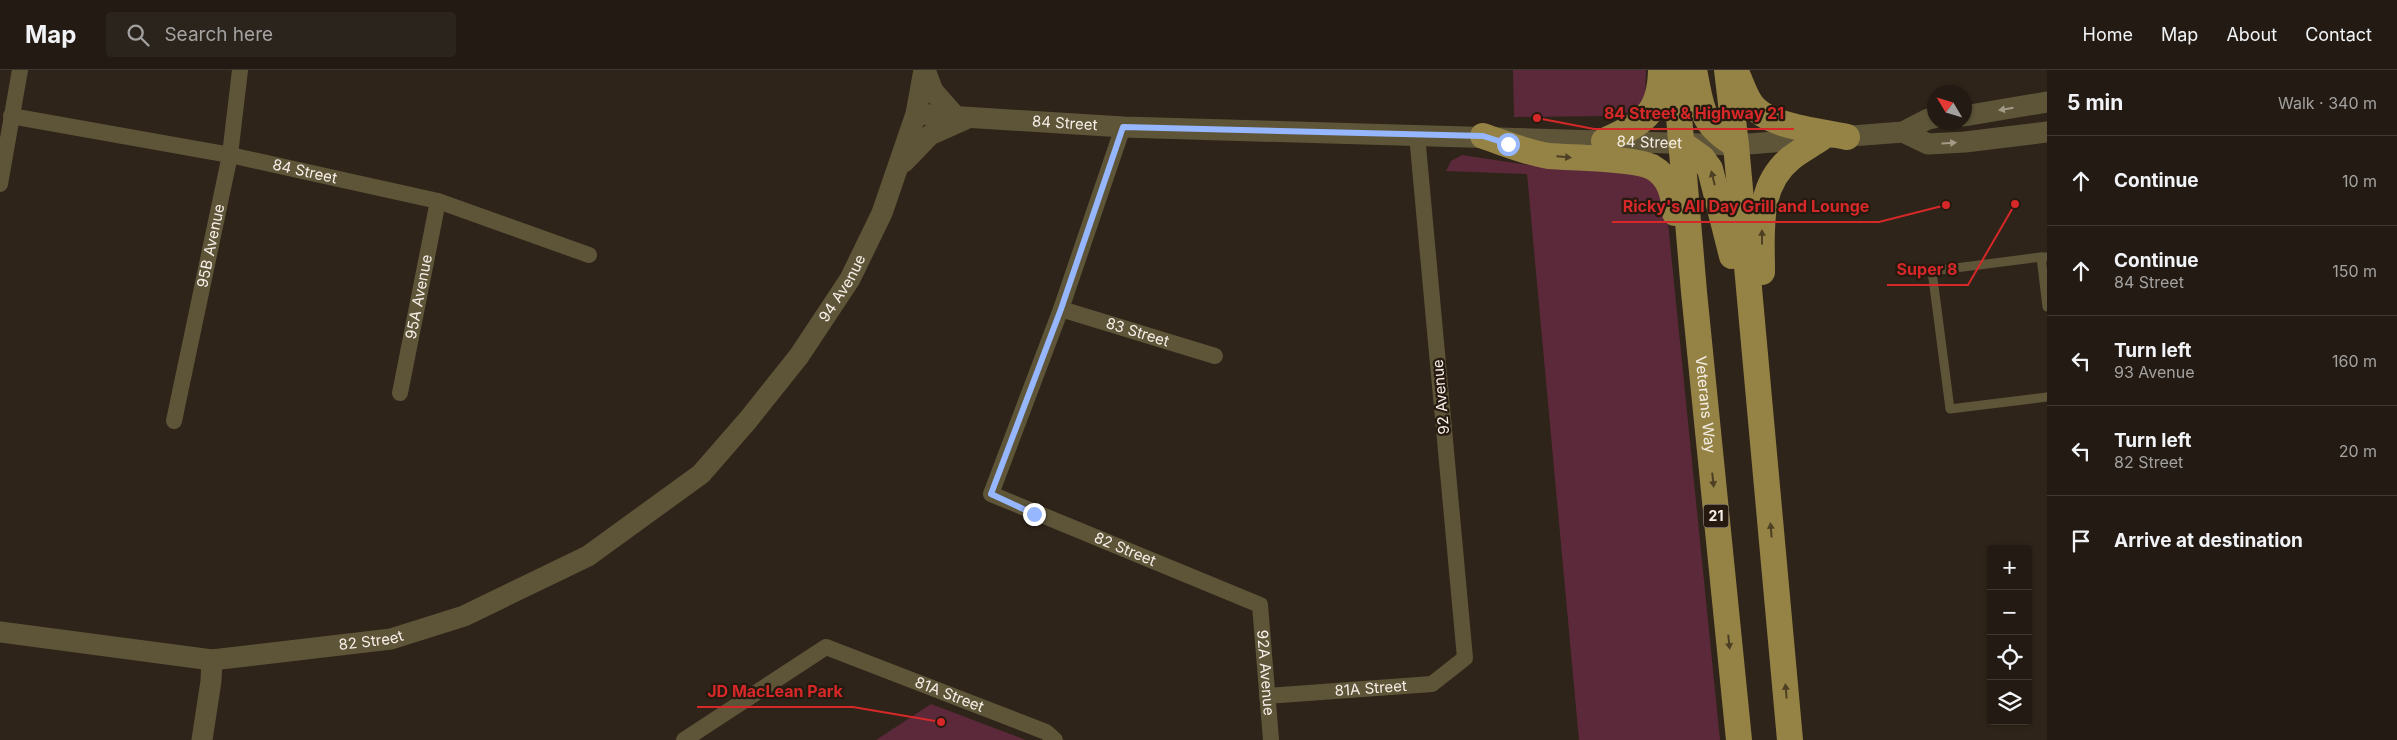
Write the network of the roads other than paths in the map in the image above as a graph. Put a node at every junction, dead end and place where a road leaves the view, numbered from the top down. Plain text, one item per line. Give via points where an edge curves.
1 (20, 70) edge
2 (240, 70) edge
3 (924, 70) edge
4 (1661, 70) edge
5 (1675, 70) edge
6 (1694, 70) edge
7 (1727, 70) edge
8 (1735, 70) edge
9 (2047, 102) edge
10 (916, 114) junction
11 (1972, 115) edge
12 (12, 116) junction
13 (963, 117) junction
14 (1927, 120) edge
15 (1123, 127) junction
16 (1903, 132) junction
17 (2047, 132) edge
18 (1417, 135) junction
19 (1483, 136) junction
20 (1847, 137) junction
21 (1820, 139) junction
22 (1604, 141) junction
23 (1680, 143) junction
24 (1736, 145) junction
25 (230, 155) junction
26 (896, 172) junction
27 (0, 184) edge
28 (438, 201) junction
29 (589, 255) dead end
30 (2044, 257) edge
31 (1694, 292) junction
32 (2047, 307) edge
33 (1061, 309) junction
34 (1752, 327) junction
35 (1215, 356) dead end
36 (1756, 373) junction
37 (400, 393) dead end
38 (2047, 397) edge
39 (174, 421) dead end
40 (701, 474) joint
41 (1260, 605) joint
42 (0, 632) edge
43 (1466, 658) joint
44 (212, 660) junction
45 (1267, 696) junction
46 (202, 740) edge
47 (684, 740) edge
48 (1055, 740) edge
49 (1271, 740) edge
50 (1739, 740) edge
51 (1790, 740) edge

1 - 12 street
2 - 25 street, 95B Avenue
3 - 10 street, 94 Avenue
3 - 13 street via 934,91
4 - 22 main road via 1658,99 1649,115
5 - 23 main road, Veterans Way / 21
6 - 24 main road via 1707,122 1715,132
7 - 24 main road
8 - 20 main road via 1747,98 1759,113 1774,120
9 -> 11 street
10 - 13 street, 84 Street
10 - 26 street, 94 Avenue
12 - 25 street, 84 Street
12 - 27 street
13 - 15 street, 84 Street
13 - 26 street via 921,142
14 - 16 street, 84 Street
15 - 18 street, 84 Street
15 - 33 street
16 -> 17 street via 1928,144
16 - 20 street, 84 Street
18 - 19 street, 84 Street
18 - 43 street, 92 Avenue
19 - 22 street, 84 Street
19 -> 31 main road via 1547,155 1632,162 1659,172 1672,193 1679,258
20 - 21 street, 84 Street
21 - 24 street, 84 Street
36 -> 21 main road via 1762,324 1762,210 1781,168
22 - 23 street, 84 Street
23 - 24 street, 84 Street
23 - 31 main road, Veterans Way / 21
34 -> 23 main road via 1710,169 1702,158
24 - 34 main road
25 - 28 street, 84 Street
25 - 39 street, 95B Avenue
26 - 40 street, 94 Avenue via 882,213 850,279 799,356
28 - 29 street, 84 Street
28 - 37 street, 95A Avenue
30 - 32 lane
30 - 38 lane via 1932,271 1950,409
31 -> 50 main road, Veterans Way / 21
33 - 35 street, 83 Street
33 - 41 street, 82 Street via 991,494
34 - 36 main road
51 -> 36 main road
40 - 44 street, 82 Street via 588,556 464,616 391,639
41 - 45 street, 92A Avenue
42 - 44 street, 82 Street
43 - 45 street, 81A Street via 1432,684
44 - 46 street
45 - 49 street, 92A Avenue
47 - 48 street, 81A Street via 826,647 1046,732

